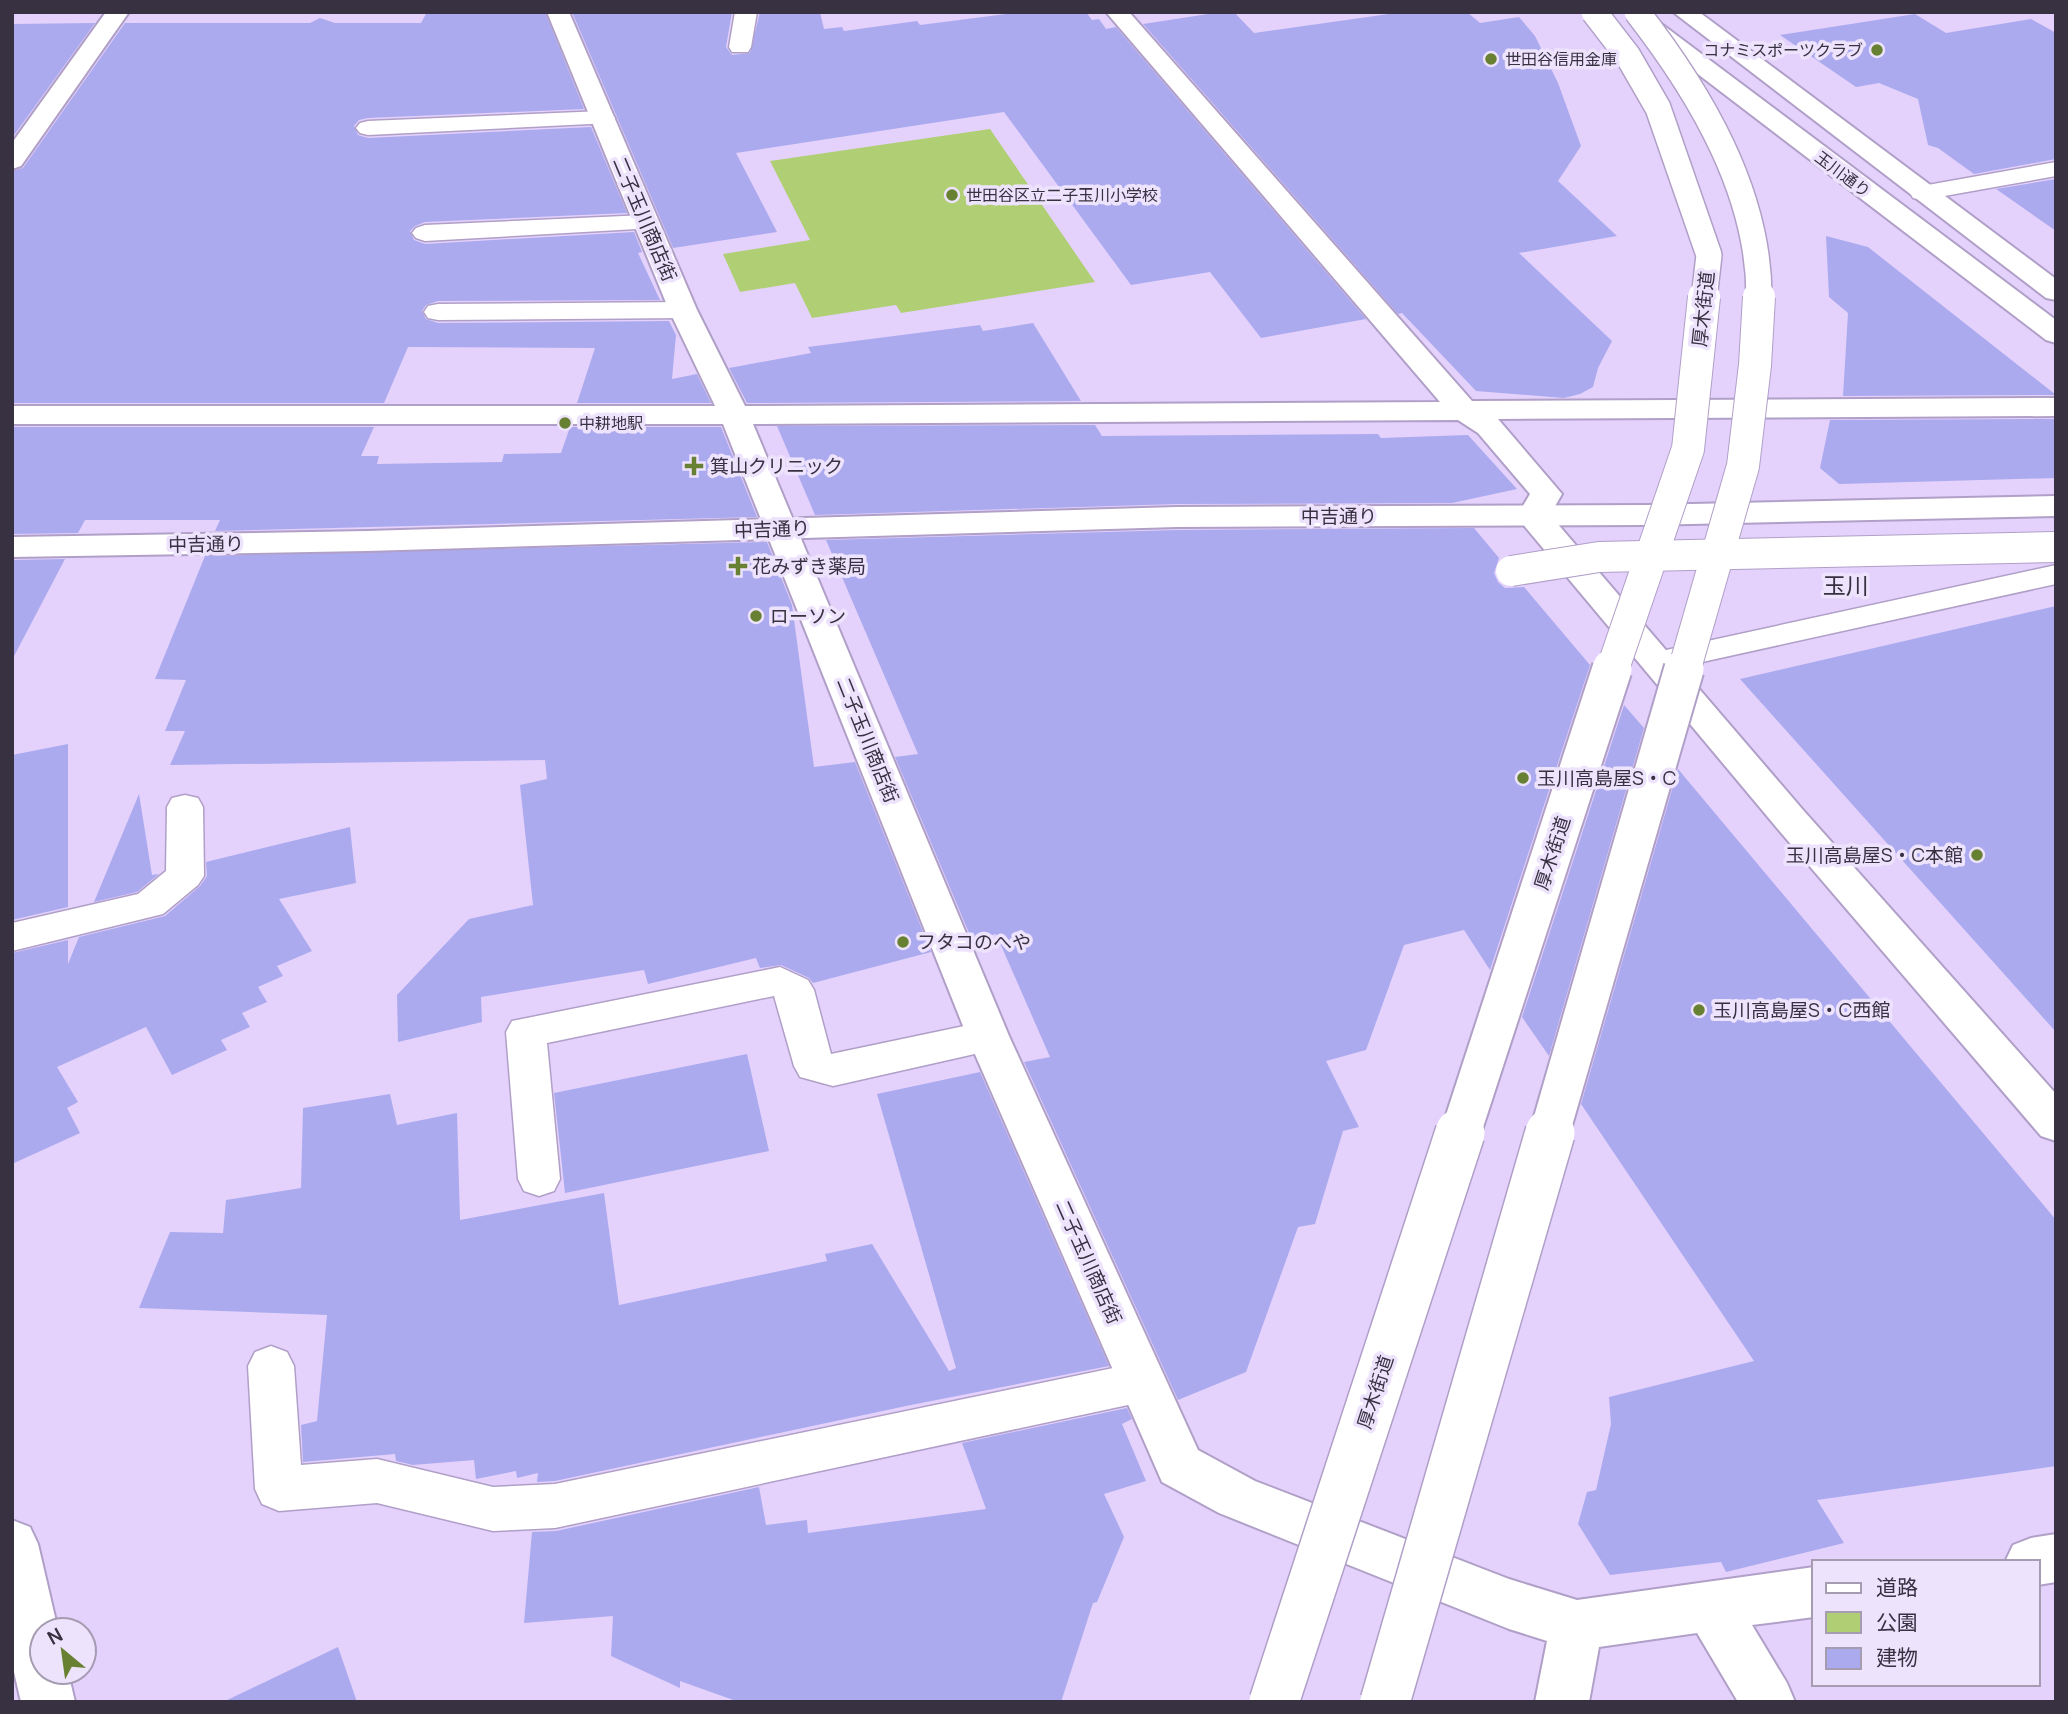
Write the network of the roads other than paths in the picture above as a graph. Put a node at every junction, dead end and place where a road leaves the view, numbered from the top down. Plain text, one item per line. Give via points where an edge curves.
1 (118, 12) edge
2 (558, 12) edge
3 (746, 12) edge
4 (1116, 12) edge
5 (1594, 12) edge
6 (1635, 12) edge
7 (1684, 12) edge
8 (740, 47) dead end
9 (603, 118) junction
10 (368, 128) dead end
11 (12, 160) edge
12 (2056, 169) edge
13 (1922, 192) junction
14 (646, 223) junction
15 (425, 233) dead end
16 (2056, 292) edge
17 (683, 310) junction
18 (438, 312) dead end
19 (2056, 334) edge
20 (2056, 408) edge
21 (1462, 409) junction
22 (12, 415) edge
23 (734, 415) junction
24 (2056, 506) edge
25 (1533, 516) junction
26 (782, 528) junction
27 (12, 547) edge
28 (2056, 547) edge
29 (1907, 549) junction
30 (1511, 571) dead end
31 (2056, 574) edge
32 (1970, 591) junction
33 (1656, 662) junction
34 (185, 807) dead end
35 (12, 937) edge
36 (988, 1036) junction
37 (2056, 1124) edge
38 (539, 1179) dead end
39 (271, 1366) dead end
40 (1142, 1382) junction
41 (12, 1544) edge
42 (1812, 1592) edge
43 (1711, 1607) junction
44 (1577, 1625) junction
45 (48, 1702) edge
46 (1274, 1702) edge
47 (1385, 1702) edge
48 (1562, 1702) edge
49 (1768, 1702) edge

1 - 11 main road
2 - 9 main road, 二子玉川商店街
3 - 8 lane
4 - 21 main road
5 - 46 main road, 厚木街道, bridge via 1628,56 1658,108 1709,255 1688,449
6 - 19 main road, 玉川通り
6 - 47 main road, bridge via 1664,46 1712,122 1741,195 1758,261 1758,350 1743,466
7 - 13 main road, 玉川通り
9 - 10 lane
9 - 14 main road, 二子玉川商店街
12 - 13 lane
13 - 16 main road, 玉川通り
14 - 15 lane
14 - 17 main road, 二子玉川商店街
17 - 18 lane
17 - 23 main road, 二子玉川商店街
20 - 21 main road
21 - 23 main road
21 - 25 main road via 1489,427 1546,494
22 - 23 main road
23 - 26 main road, 二子玉川商店街
24 - 25 main road, 中吉通り
25 - 26 main road, 中吉通り via 1177,517
25 - 33 main road
26 - 27 main road, 中吉通り
26 - 36 main road, 二子玉川商店街
28 - 29 lane, bridge
29 - 30 lane, bridge via 1600,557
29 - 32 lane, bridge via 1956,566 1967,578
31 - 32 lane
32 - 33 lane
33 - 37 main road
34 - 35 lane via 184,876 150,905
36 - 38 lane via 833,1070 814,1066 794,990 780,981 526,1032
36 - 40 main road, 二子玉川商店街
39 - 40 lane via 279,1489 377,1481 493,1509 555,1506
40 - 44 main road, 二子玉川商店街 via 1180,1466 1250,1502 1509,1604
41 - 45 main road
42 - 43 main road
43 - 44 main road
43 - 49 main road
44 - 48 main road

